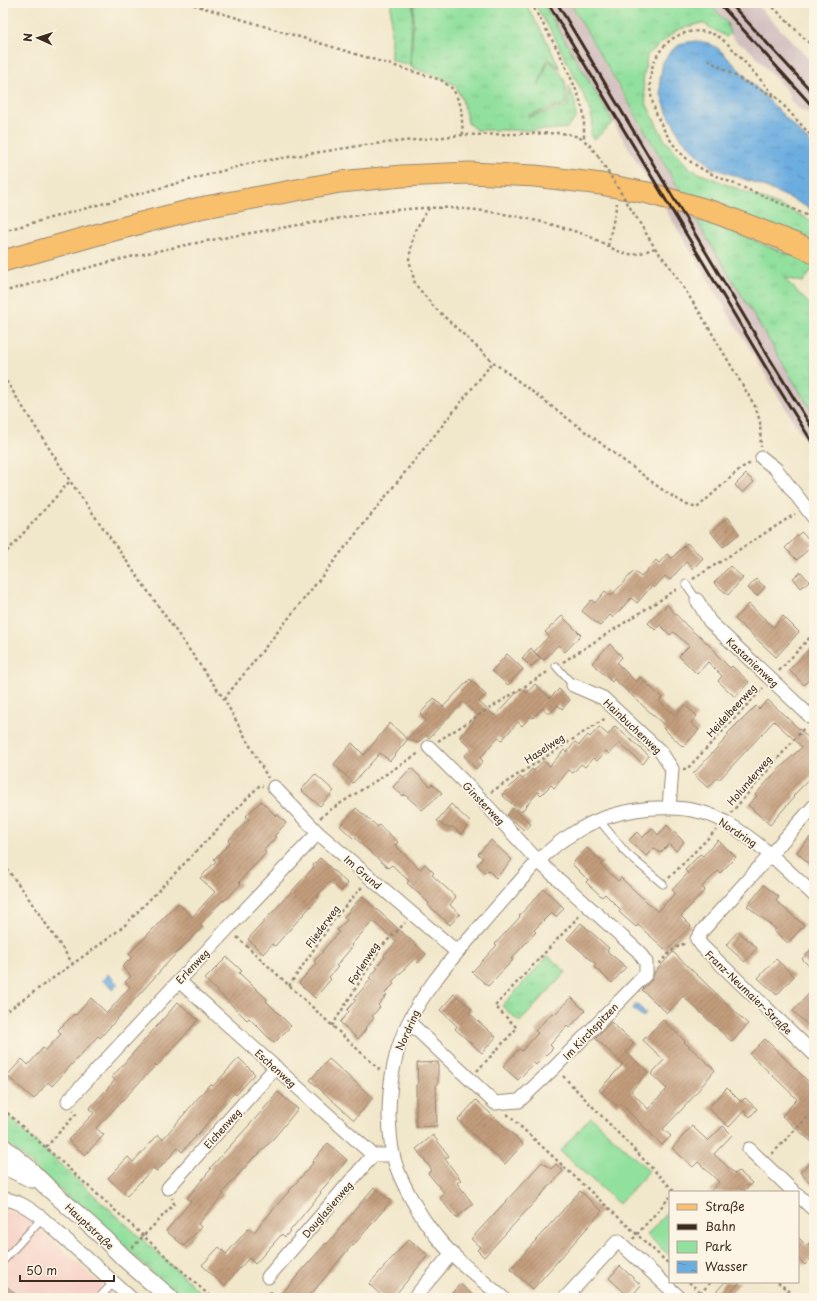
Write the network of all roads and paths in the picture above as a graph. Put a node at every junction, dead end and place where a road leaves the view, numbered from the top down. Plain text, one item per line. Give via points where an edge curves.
1 (188, 3) edge
2 (531, 3) edge
3 (769, 3) edge
4 (814, 48) edge
5 (708, 60) dead end
6 (775, 97) junction
7 (463, 136) junction
8 (814, 138) edge
9 (584, 139) junction
10 (616, 203) dead end
11 (429, 208) junction
12 (814, 219) edge
13 (3, 231) edge
14 (608, 246) junction
15 (655, 248) junction
16 (814, 253) edge
17 (3, 261) edge
18 (3, 292) edge
19 (493, 362) junction
20 (3, 376) edge
21 (762, 458) junction
22 (70, 481) junction
23 (814, 518) edge
24 (3, 556) edge
25 (686, 584) dead end
26 (697, 600) joint
27 (814, 633) edge
28 (556, 666) dead end
29 (771, 680) junction
30 (573, 685) joint
31 (224, 699) junction
32 (617, 711) junction
33 (813, 719) edge
34 (429, 747) dead end
35 (672, 770) junction
36 (274, 787) junction
37 (480, 798) junction
38 (814, 806) edge
39 (669, 808) junction
40 (599, 820) junction
41 (724, 821) junction
42 (318, 833) junction
43 (769, 854) junction
44 (538, 861) junction
45 (3, 864) edge
46 (370, 878) junction
47 (663, 884) joint
48 (814, 895) edge
49 (588, 906) junction
50 (413, 914) junction
51 (228, 928) junction
52 (698, 939) junction
53 (457, 952) junction
54 (73, 964) junction
55 (646, 974) junction
56 (179, 981) junction
57 (289, 986) junction
58 (3, 1014) edge
59 (409, 1022) junction
60 (332, 1026) junction
61 (814, 1054) edge
62 (276, 1067) junction
63 (555, 1067) junction
64 (470, 1079) junction
65 (392, 1080) junction
66 (68, 1101) joint
67 (495, 1103) junction
68 (3, 1109) edge
69 (814, 1110) edge
70 (3, 1147) edge
71 (46, 1147) junction
72 (749, 1149) dead end
73 (373, 1155) junction
74 (393, 1155) junction
75 (764, 1163) junction
76 (3, 1165) edge
77 (46, 1186) junction
78 (168, 1188) joint
79 (673, 1191) edge
80 (793, 1191) edge
81 (799, 1197) edge
82 (669, 1198) edge
83 (3, 1199) edge
84 (814, 1210) edge
85 (42, 1218) junction
86 (637, 1234) junction
87 (144, 1237) junction
88 (625, 1247) junction
89 (452, 1253) junction
90 (3, 1262) edge
91 (669, 1264) edge
92 (268, 1277) dead end
93 (114, 1282) junction
94 (690, 1283) edge
95 (710, 1283) edge
96 (779, 1283) edge
97 (701, 1293) junction
98 (99, 1298) edge
99 (131, 1298) edge
100 (170, 1298) edge
101 (212, 1298) edge
102 (414, 1298) edge
103 (503, 1298) edge
104 (565, 1298) edge
105 (680, 1298) edge
106 (696, 1298) edge
107 (706, 1298) edge
108 (796, 1298) edge

1 - 7 path via 441,80 453,89 461,106
2 - 9 path via 560,54 578,94 584,114
3 - 4 path
5 - 6 path
6 - 8 path
6 - 12 path via 730,46 714,34 698,31 677,36 662,47 654,62 650,83 654,104 664,129 677,149 690,162
7 - 9 path via 561,133 573,134
7 - 13 path via 365,145 251,163
9 - 15 path, bridge via 598,156
10 - 14 path
11 - 14 path via 495,212 529,219 583,234
11 - 18 path via 237,234 126,258
11 - 19 path via 414,232 409,259 415,284 434,306
14 - 15 path via 630,255
15 - 21 path via 700,313 756,408 760,422
16 - 17 main road via 714,212 648,193 536,176 469,173 340,182 200,208
19 - 21 path via 664,491 687,505 697,508 741,468
19 - 31 path
20 - 22 path
21 - 23 street via 776,469
22 - 24 path
22 - 31 path
25 - 26 lane
26 - 29 street, Kastanienweg via 710,622
27 - 29 path, Heidelbeerweg
28 - 30 lane
29 - 33 street, Kastanienweg
29 - 35 path, Heidelbeerweg via 687,769
30 - 32 street, Hainbuchenweg via 603,698
31 - 36 path
32 - 35 street, Hainbuchenweg via 661,752
32 - 37 path, Haselweg
33 - 41 path, Holunderweg
34 - 37 street, Ginsterweg
35 - 39 street
36 - 42 street, Im Grund
36 - 54 path via 260,785 125,925
37 - 44 street, Ginsterweg
38 - 43 street
39 - 40 street, Nordring via 636,810
39 - 41 street, Nordring via 685,809
40 - 44 street, Nordring via 568,836
40 - 47 lane via 627,854
41 - 43 street, Nordring
41 - 47 path, Holunderweg
42 - 46 street, Im Grund
42 - 51 street, Erlenweg
43 - 48 street, Nordring
43 - 52 street
44 - 49 street
44 - 53 street, Nordring
45 - 54 path
46 - 50 street, Im Grund
46 - 57 path, Fliederweg via 335,918
49 - 55 street via 638,951 646,962
49 - 64 path via 495,1006 517,1028
50 - 53 street, Im Grund
50 - 60 path, Forlenweg via 382,946
51 - 56 street, Erlenweg
51 - 57 path
52 - 55 path via 678,946
52 - 61 street, Franz-Neumaier-Straße via 702,946
53 - 59 street, Nordring via 427,992
54 - 58 path
55 - 63 street, Im Kirchspitzen
56 - 62 street, Eschenweg
56 - 66 street, Erlenweg
57 - 60 path
59 - 64 street
59 - 65 street, Nordring via 395,1059
60 - 65 path
62 - 73 street, Eschenweg
62 - 78 street, Eichenweg
63 - 67 street, Im Kirchspitzen via 518,1101
63 - 79 path
64 - 67 street
65 - 74 street, Nordring via 389,1107
66 - 71 path via 76,1114
67 - 86 path
68 - 71 path
69 - 75 path
70 - 77 street, Hauptstraße
71 - 87 path
72 - 75 street
73 - 74 street
73 - 92 street, Douglasienweg
74 - 89 street, Nordring via 411,1198 435,1236
75 - 80 street
76 - 77 street, Hauptstraße
77 - 100 street, Hauptstraße
78 - 87 path via 174,1204
81 - 84 street
82 - 86 path
83 - 85 street via 23,1204
85 - 90 lane
85 - 93 street
86 - 88 path
86 - 91 path
87 - 101 path
88 - 104 street via 618,1241
88 - 105 street
89 - 102 street
89 - 103 street, Nordring
93 - 98 lane
93 - 99 street
94 - 97 path
95 - 97 path
96 - 108 path
97 - 106 path
97 - 107 path

